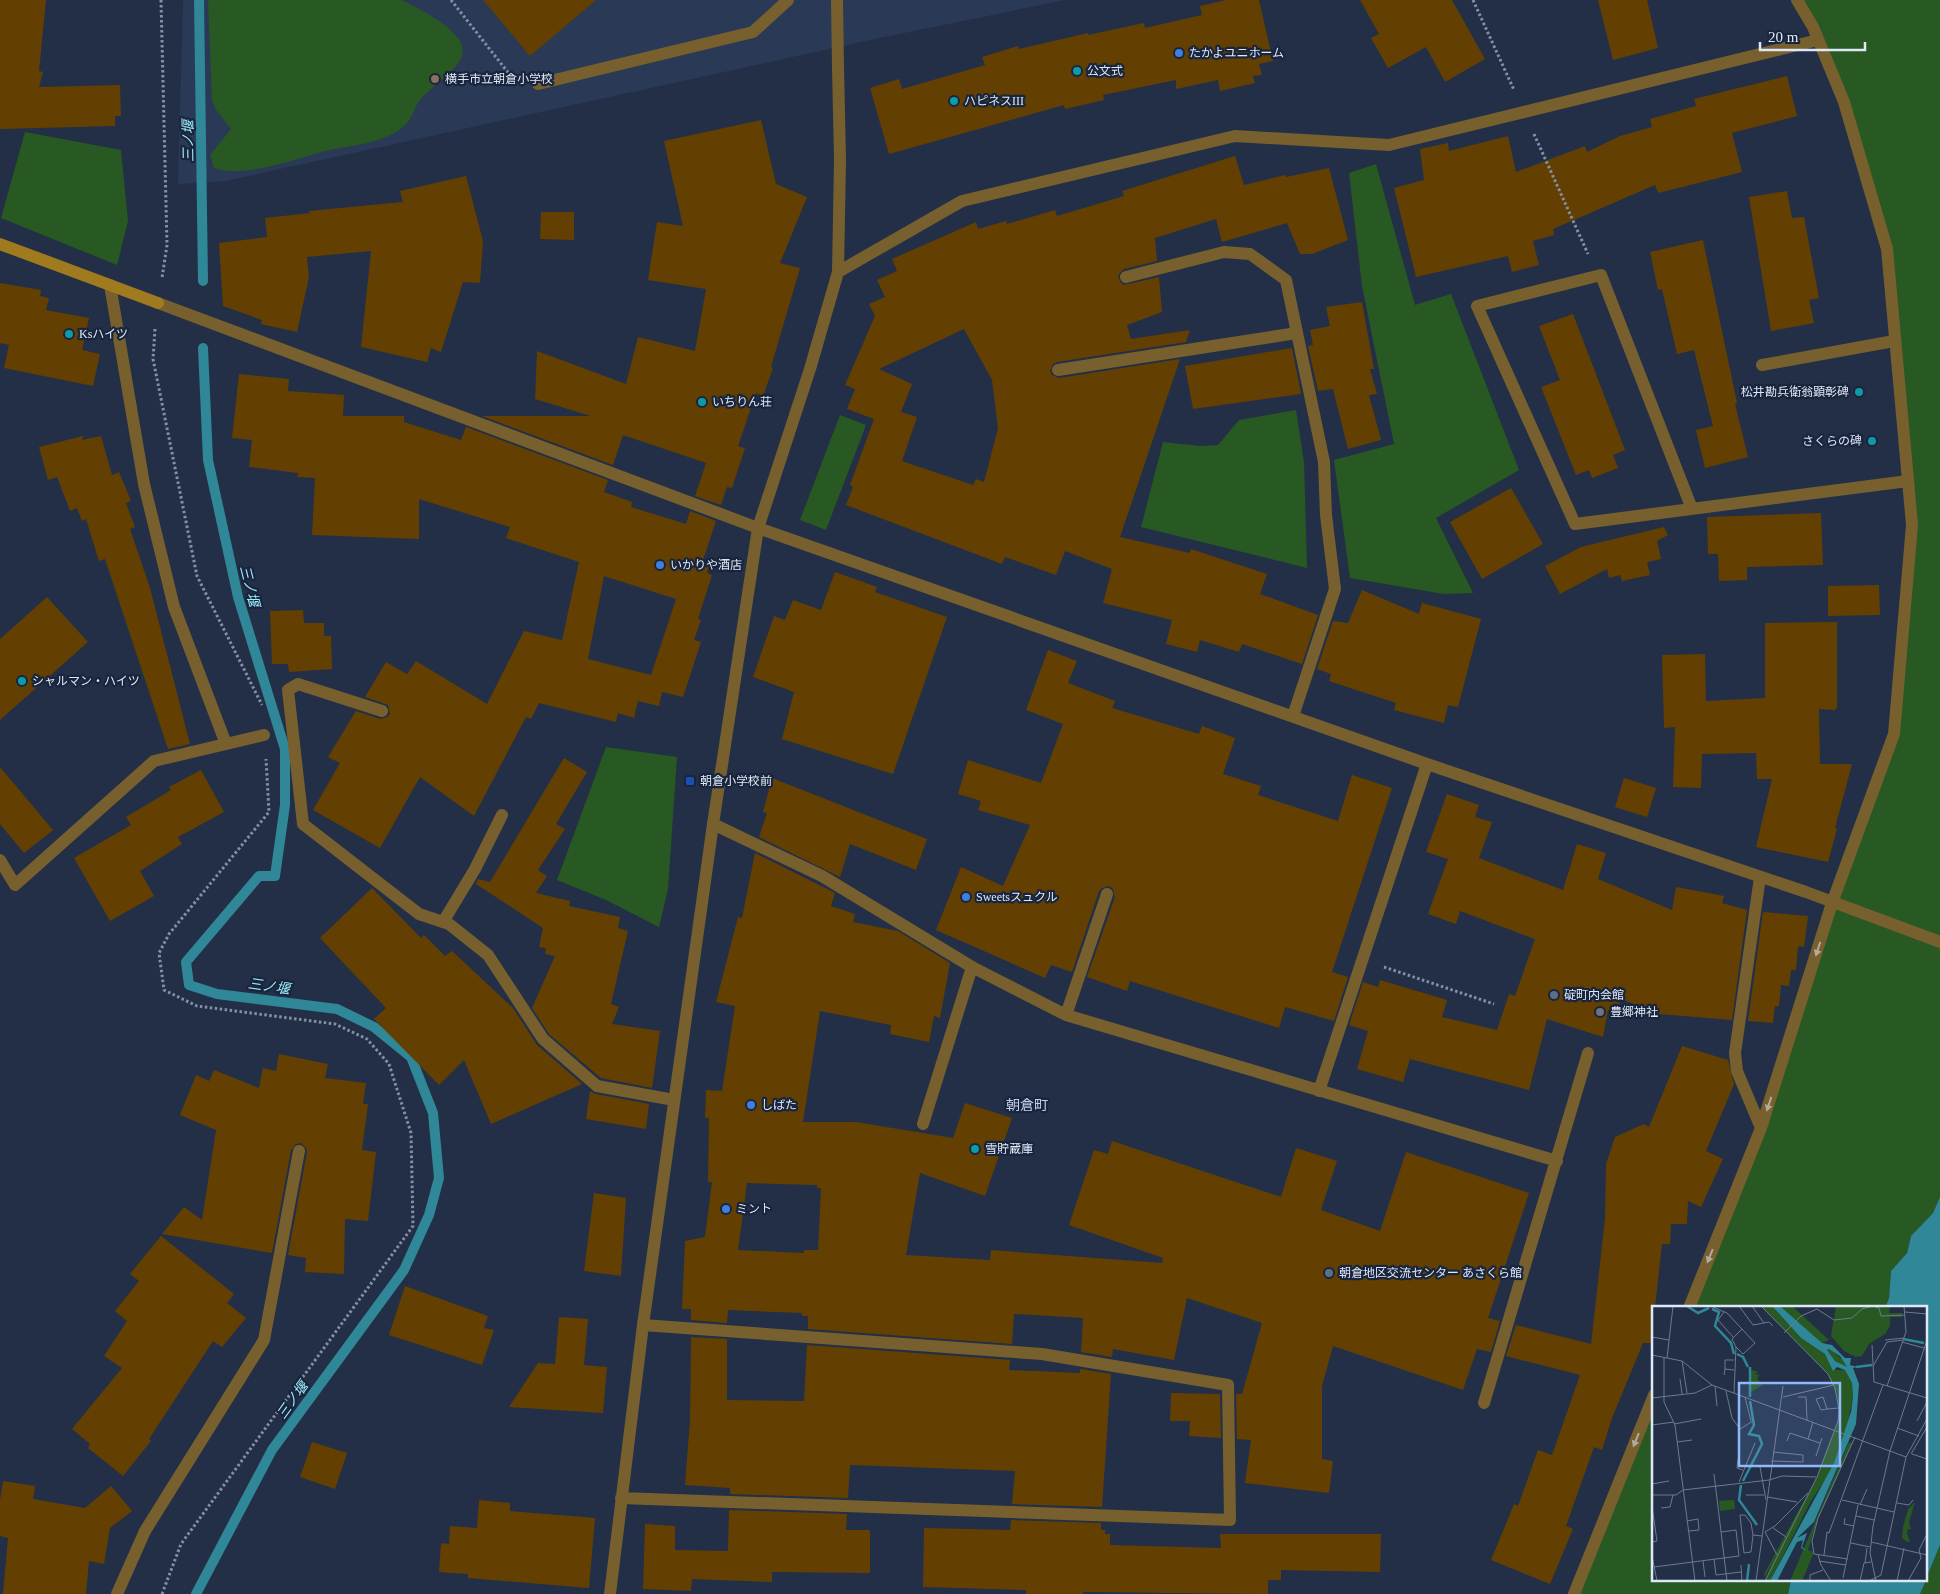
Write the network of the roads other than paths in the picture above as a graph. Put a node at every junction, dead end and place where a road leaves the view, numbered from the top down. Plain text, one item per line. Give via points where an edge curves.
1 (788, 0) edge
2 (837, 0) edge
3 (1797, 0) edge
4 (1818, 40) junction
5 (538, 84) road end
6 (0, 244) edge
7 (838, 272) junction
8 (1126, 278) dead end
9 (110, 284) junction
10 (1297, 333) junction
11 (1894, 341) junction
12 (1762, 365) dead end
13 (1058, 370) dead end
14 (1908, 481) junction
15 (1692, 509) junction
16 (758, 528) junction
17 (382, 710) dead end
18 (1293, 716) junction
19 (264, 734) road end
20 (226, 744) junction
21 (1427, 764) junction
22 (502, 815) dead end
23 (712, 824) junction
24 (0, 860) edge
25 (1760, 877) junction
26 (1107, 894) dead end
27 (1832, 903) junction
28 (443, 922) junction
29 (1940, 942) edge
30 (972, 967) junction
31 (1066, 1015) junction
32 (1588, 1053) dead end
33 (1319, 1091) junction
34 (674, 1100) junction
35 (923, 1124) dead end
36 (1761, 1128) junction
37 (299, 1151) dead end
38 (1557, 1160) junction
39 (1690, 1306) edge
40 (643, 1325) junction
41 (1652, 1400) edge
42 (1484, 1403) dead end
43 (621, 1498) junction
44 (117, 1594) edge
45 (610, 1594) edge
46 (1574, 1594) edge

1 - 5 street via 753,32
2 - 7 street
3 - 4 street
4 - 7 street via 1389,145 1235,136 962,201
4 - 11 street via 1844,102 1887,249
6 - 9 street
7 - 16 street
8 - 10 street via 1224,252 1250,254 1286,280
9 - 16 street
9 - 20 street via 144,484 174,607
10 - 13 street
10 - 18 street via 1324,462 1326,515 1335,589
11 - 12 street
11 - 14 street
14 - 15 street
14 - 27 street via 1912,525 1894,734
15 - 15 street via 1574,524 1477,306 1601,274
16 - 18 street
16 - 23 street
17 - 28 street via 298,684 288,690 303,824 420,914
18 - 21 street
19 - 20 street
20 - 24 street via 154,761 15,884
21 - 25 street
21 - 33 street
22 - 28 street
23 - 30 street via 822,876
23 - 34 street
25 - 27 street
25 - 36 street via 1735,1053 1736,1072
26 - 31 street
27 - 29 street
27 -> 36 street
28 - 34 street via 488,956 543,1039 597,1086
30 - 31 street
30 - 35 street
31 - 33 street
32 - 38 street
33 - 38 street
34 - 40 street
36 -> 39 street
37 - 44 street via 264,1340 144,1531
38 - 42 street
40 - 43 street
40 - 43 street via 1042,1354 1228,1385 1230,1520
41 -> 46 street
43 - 45 street

